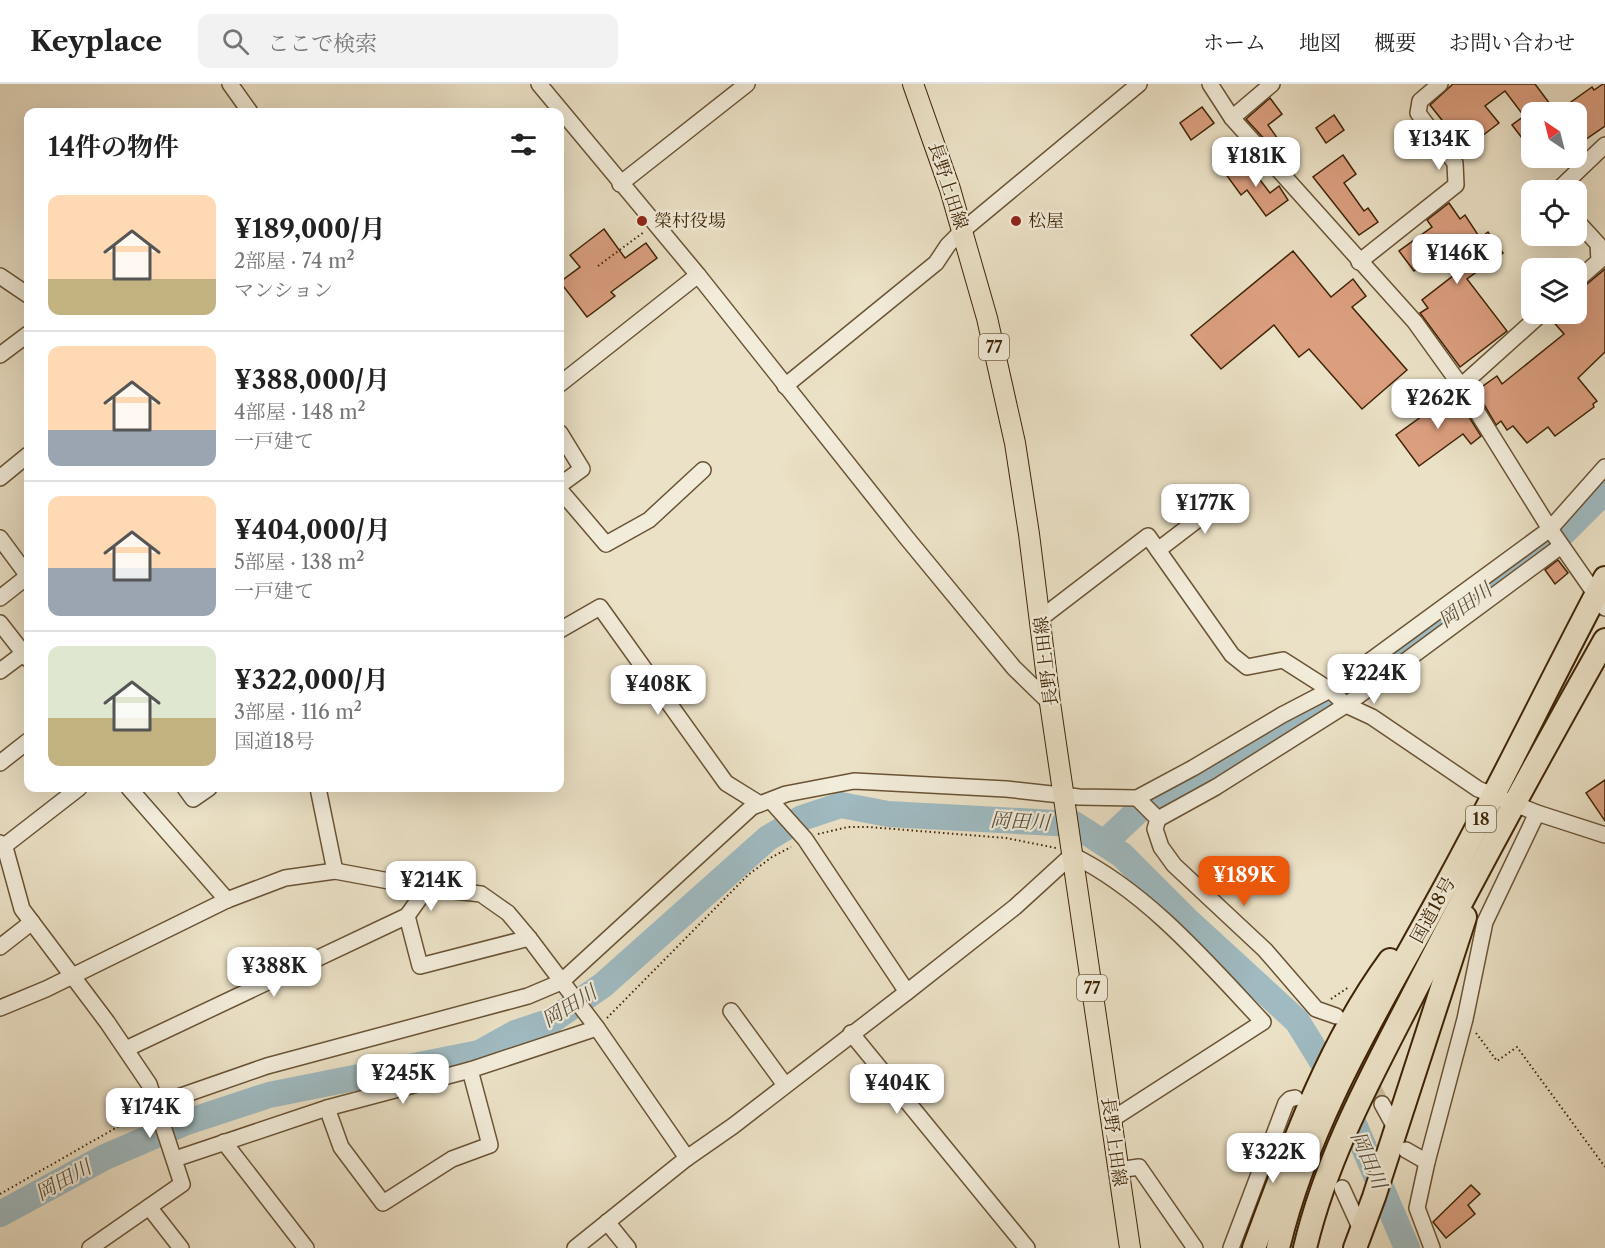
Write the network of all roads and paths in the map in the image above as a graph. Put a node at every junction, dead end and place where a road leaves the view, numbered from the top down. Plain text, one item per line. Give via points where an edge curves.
1 (230, 84) edge
2 (540, 84) edge
3 (747, 84) edge
4 (913, 84) edge
5 (1139, 84) edge
6 (1210, 84) edge
7 (1272, 84) edge
8 (1440, 84) edge
9 (247, 108) edge
10 (559, 108) edge
11 (564, 114) edge
12 (1232, 118) junction
13 (1605, 145) edge
14 (1568, 180) edge
15 (620, 183) junction
16 (655, 224) junction
17 (962, 231) junction
18 (1587, 232) edge
19 (1359, 262) junction
20 (598, 266) dead end
21 (1587, 271) edge
22 (698, 275) junction
23 (0, 276) edge
24 (24, 292) edge
25 (1530, 324) edge
26 (24, 337) edge
27 (0, 355) edge
28 (564, 381) edge
29 (785, 386) junction
30 (1461, 386) junction
31 (564, 440) edge
32 (24, 458) edge
33 (1605, 467) edge
34 (703, 470) dead end
35 (0, 478) edge
36 (564, 485) edge
37 (564, 493) edge
38 (1231, 494) dead end
39 (1550, 529) junction
40 (0, 538) edge
41 (1560, 544) junction
42 (1158, 550) junction
43 (24, 571) edge
44 (24, 579) edge
45 (1602, 594) edge
46 (0, 598) edge
47 (1041, 618) junction
48 (0, 622) edge
49 (564, 628) edge
50 (1605, 640) edge
51 (24, 653) edge
52 (24, 657) edge
53 (0, 671) edge
54 (1338, 698) junction
55 (1050, 703) junction
56 (24, 744) edge
57 (0, 763) edge
58 (74, 792) edge
59 (132, 792) edge
60 (188, 792) edge
61 (203, 792) edge
62 (319, 792) edge
63 (1064, 795) junction
64 (1140, 800) junction
65 (1502, 800) junction
66 (765, 803) junction
67 (1537, 813) junction
68 (1155, 816) junction
69 (1605, 835) edge
70 (1, 845) edge
71 (1072, 855) junction
72 (1480, 864) junction
73 (335, 871) junction
74 (427, 888) junction
75 (227, 900) junction
76 (407, 916) junction
77 (32, 922) junction
78 (528, 938) junction
79 (0, 947) edge
80 (72, 976) junction
81 (563, 985) junction
82 (1350, 986) dead end
83 (907, 992) junction
84 (0, 1008) edge
85 (1316, 1009) junction
86 (731, 1011) dead end
87 (1336, 1016) dead end
88 (1465, 1019) junction
89 (592, 1023) junction
90 (851, 1033) junction
91 (126, 1049) junction
92 (470, 1070) junction
93 (785, 1085) junction
94 (1382, 1104) tunnel mouth
95 (155, 1108) junction
96 (327, 1108) junction
97 (1307, 1112) junction
98 (1111, 1120) junction
99 (1397, 1138) junction
100 (224, 1142) junction
101 (174, 1157) junction
102 (687, 1158) junction
103 (1427, 1162) junction
104 (1605, 1167) edge
105 (1118, 1170) junction
106 (1342, 1188) dead end
107 (0, 1194) edge
108 (149, 1207) junction
109 (608, 1222) junction
110 (1362, 1223) junction
111 (90, 1248) edge
112 (181, 1248) edge
113 (306, 1248) edge
114 (575, 1248) edge
115 (628, 1248) edge
116 (1027, 1248) edge
117 (1130, 1248) edge
118 (1195, 1248) edge
119 (1231, 1248) edge
120 (1254, 1248) edge
121 (1278, 1248) edge
122 (1305, 1248) edge
123 (1355, 1248) edge
124 (1432, 1248) edge

1 - 9 street
2 - 10 street
3 - 15 street
4 - 17 main road, 長野上田線 / 77
5 - 17 street
6 - 12 street
7 - 12 street
8 - 19 street via 1420,101 1418,113 1455,163 1456,185
11 - 15 street
12 - 19 street
13 - 14 street
15 - 16 street
16 - 20 path
16 - 22 street
17 - 29 street via 936,263
17 - 47 main road, 長野上田線 / 77 via 1013,433
18 - 21 street via 1598,244 1599,261
19 - 30 street via 1415,322
22 - 28 street
22 - 29 street
23 - 24 street
25 - 30 street
26 - 27 street
29 - 55 street via 1014,668
30 - 39 street
31 - 36 street via 582,469
32 - 35 street
33 - 39 street
34 - 37 street via 650,520 606,544
38 - 42 street
39 - 41 street
39 - 54 street
40 - 43 street
41 - 45 street
41 - 54 street
42 - 47 street via 1148,536
42 - 54 street via 1232,655 1247,667 1284,660
44 - 46 street
45 - 65 highway, 国道18号 / 18
47 - 55 main road, 長野上田線 / 77
48 - 51 street
49 - 66 street via 600,607 726,783
50 - 65 highway, 国道18号 / 18
52 - 53 street
54 - 64 street via 1282,715
54 - 65 street via 1478,789
54 - 68 street via 1216,788
55 - 63 main road, 長野上田線 / 77
56 - 57 street
58 - 70 street
59 - 75 street
60 - 61 street via 194,799
62 - 73 street
63 - 64 street
63 - 66 street via 854,781 786,794
63 - 71 main road, 長野上田線 / 77
64 - 68 street
65 - 67 street
65 - 72 highway, 国道18号 / 18
65 - 97 highway, 国道18号 / 18 via 1382,971 1347,1049
66 - 81 street via 752,807
66 - 83 street via 805,839
67 - 69 street
67 - 88 street via 1485,922
68 - 85 street via 1155,830 1166,856 1265,950
70 - 77 street via 22,909
71 - 83 street
71 - 98 main road, 長野上田線 / 77
71 - 98 street via 1125,888 1197,952 1263,1022
72 - 99 highway
72 - 122 highway, 国道18号 / 18 via 1333,1159
73 - 74 street
73 - 75 street via 285,878
74 - 76 street
74 - 78 street via 481,894 508,913
75 - 80 street
76 - 78 street via 420,966
76 - 91 street
77 - 79 street
77 - 80 street
78 - 81 street
80 - 84 street
80 - 91 street
81 - 89 street
81 - 95 street via 267,1066
82 - 85 path
83 - 90 street
85 - 87 street
86 - 93 street
88 - 103 street
88 - 104 path via 1497,1061 1517,1047
89 - 92 street
89 - 102 street
90 - 93 street
90 - 116 street
91 - 95 street via 149,1084
92 - 96 street
92 - 96 street via 490,1145 452,1159 383,1203 341,1147
93 - 102 street
94 - 99 street
95 - 101 street
95 - 107 path
96 - 100 street
97 - 119 street via 1290,1099 1286,1103
97 - 120 highway
97 - 121 highway via 1298,1178
98 - 105 main road, 長野上田線 / 77
99 - 103 street
99 - 110 highway
100 - 101 street
100 - 113 street
101 - 108 street via 182,1184
102 - 109 street
103 - 124 street via 1417,1208
105 - 117 main road, 長野上田線 / 77
105 - 118 street via 1139,1167
106 - 110 street
108 - 111 street
108 - 112 street
109 - 114 street
109 - 115 street
110 - 123 highway

